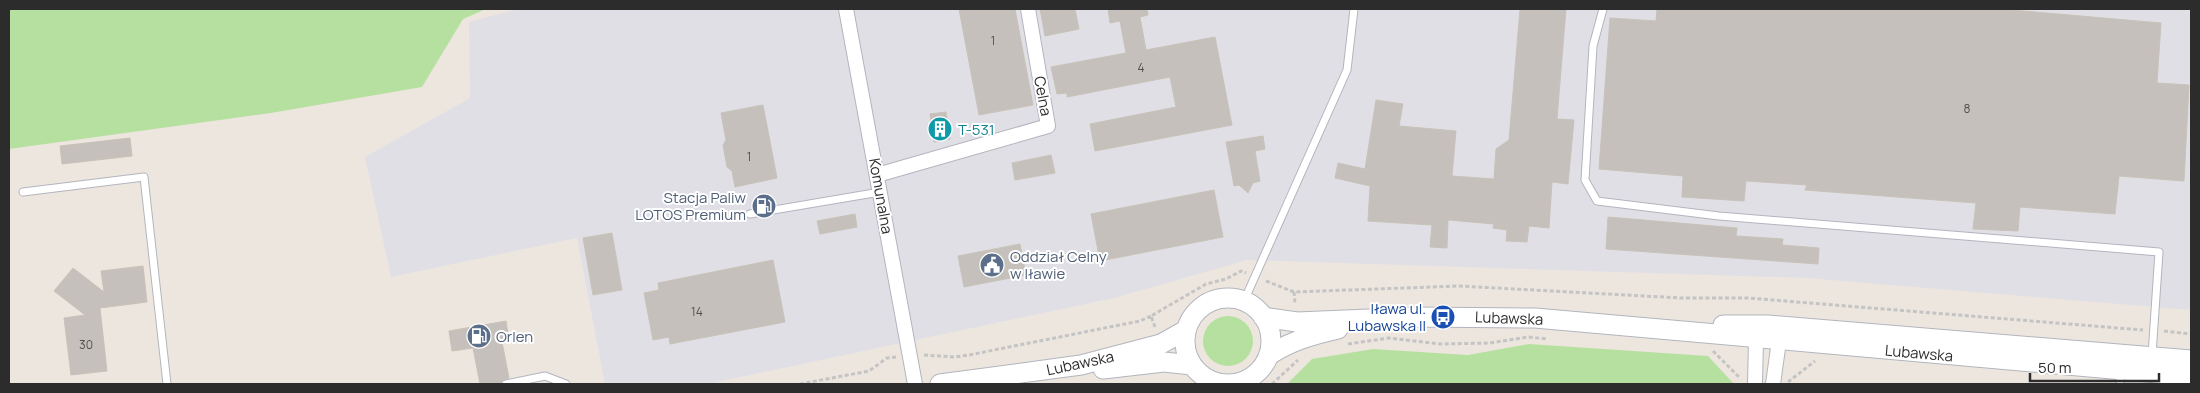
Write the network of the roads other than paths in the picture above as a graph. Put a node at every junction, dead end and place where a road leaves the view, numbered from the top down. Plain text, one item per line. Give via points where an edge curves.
1 (846, 9) edge
2 (1028, 9) edge
3 (1354, 9) edge
4 (1604, 9) edge
5 (877, 175) junction
6 (23, 192) dead end
7 (880, 192) junction
8 (750, 214) dead end
9 (1244, 301) junction
10 (1264, 317) junction
11 (1370, 320) junction
12 (1768, 325) junction
13 (1647, 327) junction
14 (1186, 330) junction
15 (1756, 339) junction
16 (1779, 341) junction
17 (1268, 356) junction
18 (2191, 360) edge
19 (2152, 364) junction
20 (2121, 369) edge
21 (1201, 375) edge
22 (2191, 376) edge
23 (1755, 382) edge
24 (1243, 383) edge
25 (1773, 383) edge
26 (167, 384) edge
27 (506, 384) edge
28 (566, 384) edge
29 (915, 384) edge
30 (940, 384) edge
31 (1026, 384) edge

1 - 5 street, Komunalna
2 - 5 street, Celna via 1048,126
3 - 9 lane via 1347,70
4 - 19 lane via 1593,46 1585,180 1597,201 1718,216 2159,252
5 - 7 street, Komunalna
6 - 26 lane via 144,177
7 - 8 lane
7 - 29 street, Komunalna
9 - 10 main road
9 - 14 main road via 1232,298 1209,302 1191,319
10 - 11 main road, Lubawska via 1297,322
10 - 17 main road via 1270,336
11 - 13 main road, Lubawska via 1535,318
11 - 17 main road, Lubawska via 1299,338
12 - 13 main road, Lubawska
12 - 15 street
12 - 16 street
12 - 20 main road, Lubawska
13 - 15 main road, Lubawska
14 - 21 main road via 1186,348
14 - 30 main road, Lubawska via 1161,344 1081,365
15 - 16 main road, Lubawska
15 - 23 street
16 - 20 main road, Lubawska
16 - 25 street
17 - 24 main road via 1254,375
18 - 19 main road, Lubawska
19 - 20 main road, Lubawska
19 - 22 main road, Lubawska
21 - 24 main road via 1223,384
21 - 31 main road, Lubawska via 1164,362
27 - 28 lane via 546,376

